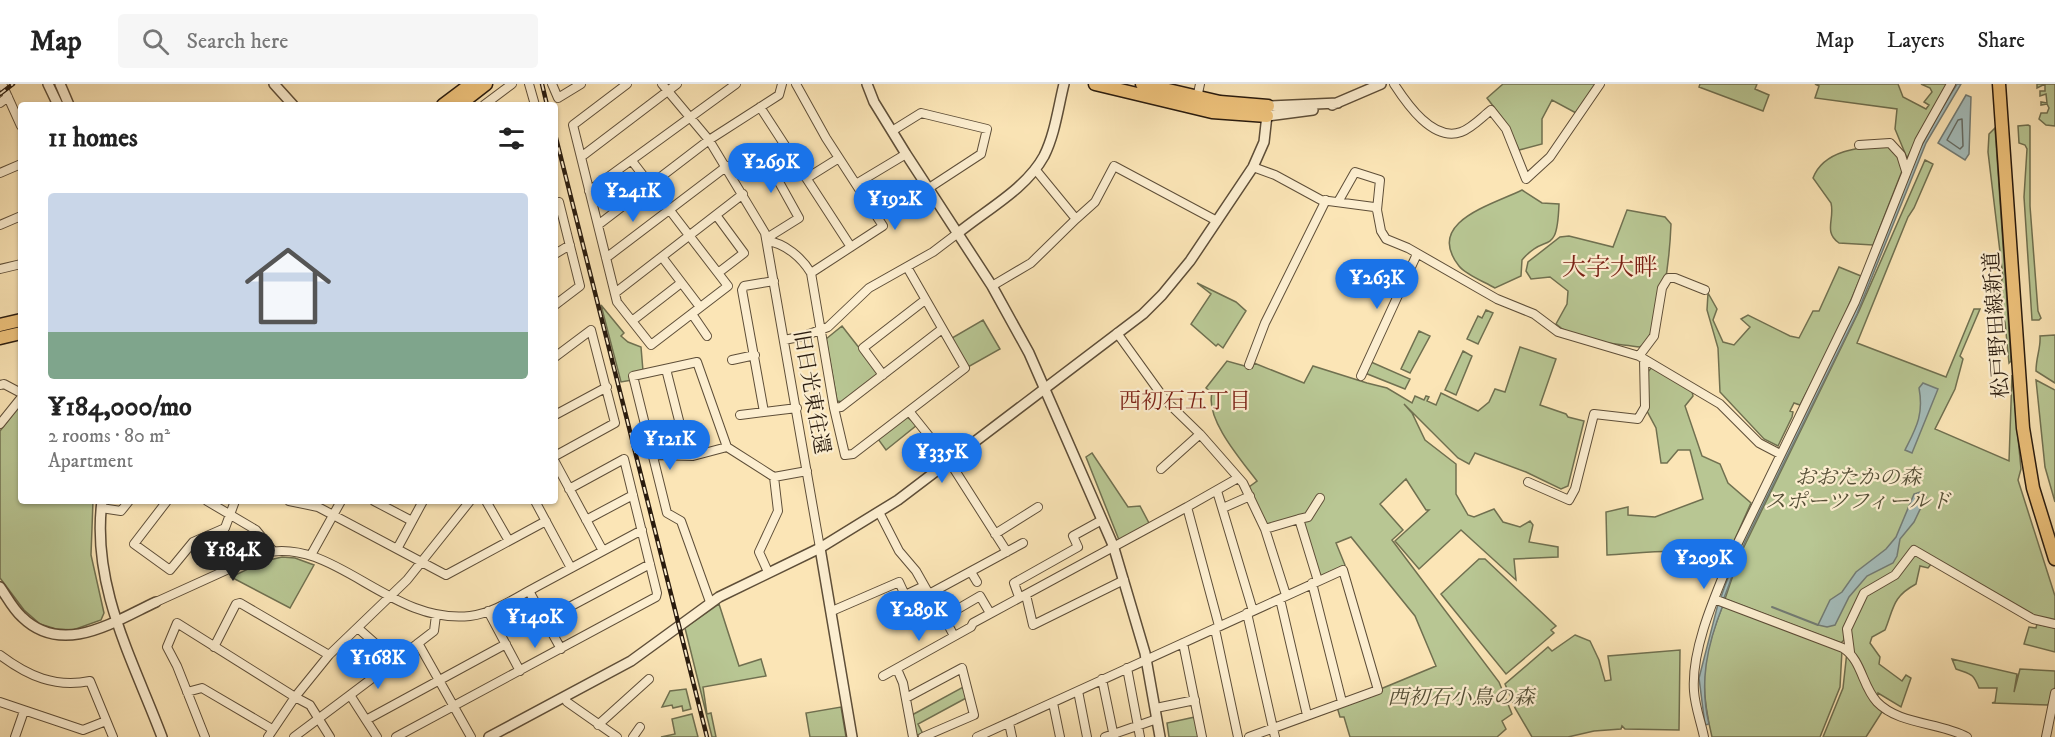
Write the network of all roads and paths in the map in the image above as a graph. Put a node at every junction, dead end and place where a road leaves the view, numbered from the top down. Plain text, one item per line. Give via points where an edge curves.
1 (2, 84) edge
2 (48, 84) edge
3 (60, 84) edge
4 (275, 84) edge
5 (471, 84) edge
6 (486, 84) edge
7 (512, 84) edge
8 (529, 84) edge
9 (552, 84) edge
10 (581, 84) edge
11 (627, 84) edge
12 (662, 84) edge
13 (677, 84) edge
14 (736, 84) edge
15 (782, 84) edge
16 (796, 84) edge
17 (867, 84) edge
18 (1064, 84) edge
19 (1095, 84) edge
20 (1142, 84) edge
21 (1200, 84) edge
22 (1381, 84) edge
23 (1394, 84) edge
24 (1600, 84) edge
25 (1951, 84) edge
26 (1999, 84) edge
27 (2007, 84) edge
28 (670, 92) junction
29 (8, 97) junction
30 (1197, 98) junction
31 (57, 102) edge
32 (68, 102) edge
33 (290, 102) edge
34 (447, 102) edge
35 (463, 102) edge
36 (488, 102) edge
37 (534, 102) edge
38 (0, 103) edge
39 (760, 107) junction
40 (1268, 111) junction
41 (690, 116) junction
42 (18, 119) edge
43 (892, 130) junction
44 (2006, 134) junction
45 (709, 140) junction
46 (1859, 146) dead end
47 (906, 154) junction
48 (581, 157) junction
49 (839, 158) junction
50 (632, 161) junction
51 (18, 165) edge
52 (727, 166) junction
53 (1253, 167) junction
54 (1035, 169) junction
55 (1906, 171) junction
56 (0, 173) edge
57 (732, 175) junction
58 (807, 178) junction
59 (856, 184) junction
60 (650, 186) junction
61 (929, 188) junction
62 (590, 191) junction
63 (743, 194) junction
64 (1326, 200) junction
65 (558, 202) edge
66 (1338, 202) junction
67 (1377, 210) junction
68 (670, 211) junction
69 (716, 215) junction
70 (18, 217) edge
71 (1076, 219) junction
72 (1217, 221) junction
73 (0, 225) edge
74 (598, 225) junction
75 (958, 233) junction
76 (689, 237) junction
77 (767, 240) junction
78 (570, 245) junction
79 (851, 247) junction
80 (558, 252) edge
81 (1417, 254) junction
82 (662, 257) junction
83 (606, 258) junction
84 (18, 265) edge
85 (907, 267) junction
86 (0, 269) edge
87 (718, 273) junction
88 (812, 273) junction
89 (774, 281) junction
90 (681, 283) junction
91 (992, 286) junction
92 (1705, 290) dead end
93 (615, 293) junction
94 (926, 300) junction
95 (558, 303) edge
96 (700, 308) junction
97 (692, 314) junction
98 (18, 321) edge
99 (632, 321) junction
100 (0, 325) edge
101 (942, 329) junction
102 (821, 330) junction
103 (1117, 333) junction
104 (18, 334) edge
105 (707, 336) dead end
106 (0, 338) edge
107 (784, 340) junction
108 (558, 355) edge
109 (754, 355) junction
110 (1642, 358) junction
111 (732, 360) dead end
112 (1249, 365) dead end
113 (666, 369) junction
114 (883, 375) junction
115 (1361, 376) dead end
116 (0, 385) edge
117 (607, 387) junction
118 (1044, 389) junction
119 (18, 394) edge
120 (18, 400) edge
121 (796, 408) junction
122 (834, 408) junction
123 (909, 411) junction
124 (764, 412) junction
125 (558, 413) edge
126 (740, 416) dead end
127 (0, 424) edge
128 (1200, 434) junction
129 (727, 447) junction
130 (558, 454) edge
131 (1780, 454) junction
132 (653, 455) junction
133 (688, 456) junction
134 (949, 461) junction
135 (558, 468) edge
136 (1161, 469) dead end
137 (807, 471) junction
138 (774, 477) junction
139 (1238, 478) junction
140 (1528, 482) dead end
141 (569, 489) junction
142 (1217, 490) junction
143 (633, 495) junction
144 (1250, 496) junction
145 (1320, 498) dead end
146 (127, 504) edge
147 (165, 504) edge
148 (212, 504) edge
149 (234, 504) edge
150 (305, 504) edge
151 (339, 504) edge
152 (380, 504) edge
153 (421, 504) edge
154 (468, 504) edge
155 (488, 504) edge
156 (537, 504) edge
157 (101, 505) edge
158 (1038, 507) dead end
159 (1187, 507) junction
160 (1223, 508) junction
161 (879, 512) junction
162 (333, 514) junction
163 (231, 515) junction
164 (1299, 519) junction
165 (586, 520) junction
166 (1102, 520) junction
167 (412, 521) junction
168 (546, 521) junction
169 (1265, 529) junction
170 (642, 530) junction
171 (996, 534) junction
172 (2055, 534) edge
173 (509, 541) junction
174 (1023, 543) dead end
175 (1113, 545) junction
176 (820, 548) junction
177 (397, 549) junction
178 (273, 551) junction
179 (603, 551) junction
180 (1007, 552) junction
181 (311, 555) junction
182 (2055, 560) edge
183 (421, 562) junction
184 (650, 564) junction
185 (571, 568) junction
186 (768, 572) junction
187 (971, 572) junction
188 (1124, 580) junction
189 (977, 582) dead end
190 (1315, 582) junction
191 (924, 586) junction
192 (0, 587) edge
193 (529, 591) junction
194 (1023, 596) junction
195 (391, 597) junction
196 (1283, 597) junction
197 (1714, 599) junction
198 (156, 602) joint
199 (710, 602) junction
200 (488, 611) junction
201 (832, 611) junction
202 (1250, 612) junction
203 (990, 613) junction
204 (436, 615) junction
205 (545, 620) junction
206 (116, 621) junction
207 (2055, 624) edge
208 (1217, 627) junction
209 (359, 628) junction
210 (954, 636) junction
211 (418, 643) junction
212 (1183, 643) junction
213 (506, 644) junction
214 (214, 647) junction
215 (561, 649) junction
216 (1850, 652) junction
217 (0, 655) edge
218 (329, 655) junction
219 (1146, 659) junction
220 (395, 661) junction
221 (1127, 668) junction
222 (897, 669) junction
223 (520, 671) junction
224 (883, 676) dead end
225 (649, 679) dead end
226 (1102, 679) junction
227 (439, 680) junction
228 (1078, 691) junction
229 (187, 692) junction
230 (2055, 693) edge
231 (350, 695) junction
232 (295, 696) junction
233 (565, 697) junction
234 (906, 698) junction
235 (1195, 700) junction
236 (0, 702) edge
237 (1053, 702) junction
238 (1342, 702) junction
239 (453, 706) junction
240 (1156, 708) junction
241 (24, 711) junction
242 (1306, 715) junction
243 (1157, 719) junction
244 (319, 720) junction
245 (366, 720) junction
246 (106, 721) junction
247 (1009, 723) junction
248 (598, 724) junction
249 (1138, 725) junction
250 (640, 727) dead end
251 (1273, 728) junction
252 (270, 733) edge
253 (504, 733) edge
254 (603, 734) edge
255 (1114, 735) edge
256 (160, 736) edge
257 (15, 737) edge
258 (113, 737) edge
259 (205, 737) edge
260 (294, 737) edge
261 (330, 737) edge
262 (377, 737) edge
263 (396, 737) edge
264 (471, 737) edge
265 (489, 737) edge
266 (616, 737) edge
267 (633, 737) edge
268 (852, 737) edge
269 (913, 737) edge
270 (923, 737) edge
271 (976, 737) edge
272 (1012, 737) edge
273 (1060, 737) edge
274 (1087, 737) edge
275 (1104, 737) edge
276 (1140, 737) edge
277 (1160, 737) edge
278 (1202, 737) edge
279 (1238, 737) edge
280 (1249, 737) edge
281 (1275, 737) edge
282 (1704, 737) edge
283 (1967, 737) edge
284 (2046, 737) edge

1 - 29 street
2 - 31 street
3 - 32 street
4 - 33 street
5 - 34 main road
6 - 35 main road
7 - 36 street
8 - 37 street
9 - 10 street via 558,98
11 - 48 street via 573,125
12 - 28 street, 旧日光東往還
13 - 28 street
14 - 41 street
15 - 39 street via 779,95
16 - 49 street
17 - 43 street
18 - 54 street via 1049,142
19 - 40 main road via 1212,112
20 - 30 main road
21 - 30 street
22 - 40 street via 1311,111
23 - 24 street via 1429,126 1451,134 1463,131 1491,110 1506,129 1526,179 1550,157
25 - 55 street
26 - 44 main road, 松戸野田線新道
27 - 44 main road, 松戸野田線新道
28 - 41 street, 旧日光東往還
28 - 48 street
29 - 38 street
29 - 42 street
30 - 40 main road
39 - 45 street
39 - 58 street
40 - 53 street via 1262,149
41 - 45 street, 旧日光東往還
41 - 50 street
43 - 47 street
43 - 61 street via 921,113 987,129 981,154
44 - 172 main road, 松戸野田線新道 via 2034,448
44 - 182 main road, 松戸野田線新道 via 2026,448
45 - 52 street, 旧日光東往還
45 - 60 street
46 - 55 street via 1890,143 1901,155
47 - 59 street
47 - 61 street
48 - 62 street
49 - 58 street
49 - 59 street
50 - 60 street
50 - 62 street
51 - 56 street
52 - 57 street, 旧日光東往還
52 - 68 street
53 - 64 street
53 - 72 street
54 - 71 street
54 - 75 street
55 - 131 street via 1855,302
57 - 63 street, 旧日光東往還
57 - 77 street via 764,155 799,218
58 - 79 street
59 - 79 street via 883,226
60 - 68 street
60 - 74 street
61 - 75 street
62 - 74 street
63 - 69 street
63 - 77 street, 旧日光東往還
64 - 66 street
64 - 112 street via 1265,323
65 - 78 street
66 - 67 street
66 - 67 street via 1355,172 1380,180
67 - 81 street via 1383,236
68 - 76 street
68 - 83 street
69 - 76 street
69 - 87 street via 744,253
70 - 73 street
71 - 72 street via 1095,202 1114,166
71 - 91 street via 1030,263
72 - 103 street via 1162,295
74 - 83 street
75 - 85 street
75 - 91 street
76 - 82 street
76 - 87 street
77 - 88 street via 796,255
77 - 89 street, 旧日光東往還
78 - 80 street
78 - 95 street via 580,286
79 - 88 street
81 - 110 street via 1497,300 1534,314 1558,332
81 - 115 street
82 - 90 street
82 - 93 street
83 - 93 street
84 - 86 street
85 - 94 street
85 - 102 street via 869,288 835,322
87 - 96 street via 728,286
88 - 102 street
89 - 107 street, 旧日光東往還
89 - 109 street via 744,286 742,290
90 - 96 street
90 - 99 street
91 - 118 street
92 - 110 street via 1668,278 1662,288 1654,336
93 - 99 street
94 - 101 street
94 - 114 street via 863,348
96 - 97 street
97 - 99 street via 651,345
97 - 105 street
98 - 100 main road
101 - 114 street
101 - 123 street via 965,368
102 - 107 street
102 - 122 street
103 - 118 street
103 - 128 street via 1166,401
104 - 106 main road
107 - 121 street, 旧日光東往還
108 - 117 street via 591,330
109 - 111 street
109 - 124 street
110 - 131 street via 1720,404 1759,443
110 - 140 street via 1645,407 1638,419 1594,414 1569,500
113 - 129 street via 697,362
113 - 132 street via 633,376
113 - 133 street
114 - 122 street via 841,407
116 - 119 street
117 - 125 street
117 - 130 street via 615,423
118 - 134 street
118 - 166 street
120 - 127 street
121 - 124 street
121 - 137 street, 旧日光東往還
122 - 123 street via 843,453 849,456
123 - 134 street
124 - 126 street
128 - 136 street
128 - 139 street
129 - 133 street
129 - 138 street
131 - 197 street
132 - 133 street
132 - 199 street via 667,513 681,521
134 - 161 street
134 - 171 street
135 - 141 street
137 - 138 street
137 - 176 street, 旧日光東往還
138 - 186 street via 778,511 759,552
139 - 142 street
139 - 144 street
141 - 143 street via 624,459
141 - 165 street
142 - 159 street
142 - 160 street
143 - 165 street
143 - 170 street
144 - 160 street
144 - 169 street
145 - 164 street via 1308,517
146 - 157 street via 121,511
147 - 163 street via 134,544 170,570 193,542 225,528
148 - 163 street
149 - 163 street
150 - 162 street
151 - 162 street
152 - 167 street
153 - 167 street
154 - 183 street
155 - 173 street
156 - 168 street
157 - 206 street via 101,566
158 - 171 street
159 - 175 street
159 - 208 street
160 - 202 street
161 - 176 street
161 - 191 street via 899,551
162 - 177 street
162 - 181 street
163 - 178 street via 256,530
164 - 169 street
164 - 190 street
165 - 179 street
166 - 175 street
166 - 194 street via 1073,536 1078,548 1014,583
167 - 177 street
168 - 173 street
168 - 185 street
169 - 196 street
170 - 179 street
170 - 184 street
171 - 180 street
173 - 183 street via 446,575
174 - 180 street
175 - 188 street
175 - 194 street
176 - 186 street
176 - 201 street, 旧日光東往還
177 - 183 street
178 - 181 street
178 - 198 street
179 - 185 street
180 - 187 street
181 - 195 street
183 - 195 street
184 - 205 street
184 - 215 street via 655,599
185 - 193 street
186 - 199 street
187 - 189 street
187 - 191 street via 929,594
188 - 194 street via 1034,625
188 - 219 street
190 - 196 street
190 - 238 street
190 - 238 street via 1343,570 1378,690
191 - 201 street via 905,596 899,582
192 - 206 street via 22,617 53,635 78,636
193 - 200 street
193 - 205 street
194 - 203 street
195 - 204 street via 417,611
195 - 209 street
196 - 202 street
196 - 242 street
197 - 216 street
197 - 282 street via 1694,683
198 - 206 street
199 - 233 street via 631,661
200 - 204 street via 463,616
200 - 213 street
201 - 268 street, 旧日光東往還
202 - 208 street
202 - 251 street
203 - 210 street
203 - 210 street via 980,596 944,617
204 - 211 street via 434,631
205 - 215 street
206 - 256 street
207 - 216 street via 2033,619 1914,550 1895,575 1864,593 1847,628
208 - 212 street
208 - 279 street
209 - 218 street
209 - 220 street
210 - 222 street
211 - 220 street
211 - 227 street
212 - 219 street
212 - 235 street
213 - 223 street
213 - 227 street
214 - 218 street via 240,603
214 - 229 street via 177,623 167,647
214 - 232 street
215 - 223 street
216 - 283 street via 1877,703 1898,715
217 - 246 street via 22,671 68,686 90,681
218 - 232 street
219 - 221 street
219 - 240 street
220 - 231 street
221 - 226 street
221 - 249 street
222 - 224 street
222 - 234 street
223 - 239 street
225 - 248 street
226 - 228 street
226 - 255 street
227 - 239 street
227 - 245 street
228 - 237 street
228 - 274 street
229 - 252 street via 202,688
229 - 259 street
230 - 284 street
231 - 244 street
231 - 245 street
232 - 244 street via 310,705
232 - 252 street
233 - 248 street
233 - 253 street
234 - 269 street
234 - 270 street via 962,668 966,674 974,715
235 - 240 street
235 - 278 street
236 - 241 street
237 - 247 street
237 - 273 street
238 - 242 street
239 - 263 street
239 - 264 street
240 - 243 street
241 - 246 street via 83,730
241 - 257 street
242 - 251 street
243 - 249 street
243 - 277 street
244 - 260 street
244 - 261 street
245 - 262 street
246 - 258 street
247 - 271 street
247 - 272 street
248 - 254 street
249 - 255 street
249 - 276 street
250 - 267 street
251 - 280 street
251 - 281 street
253 - 265 street
254 - 266 street
255 - 275 street

